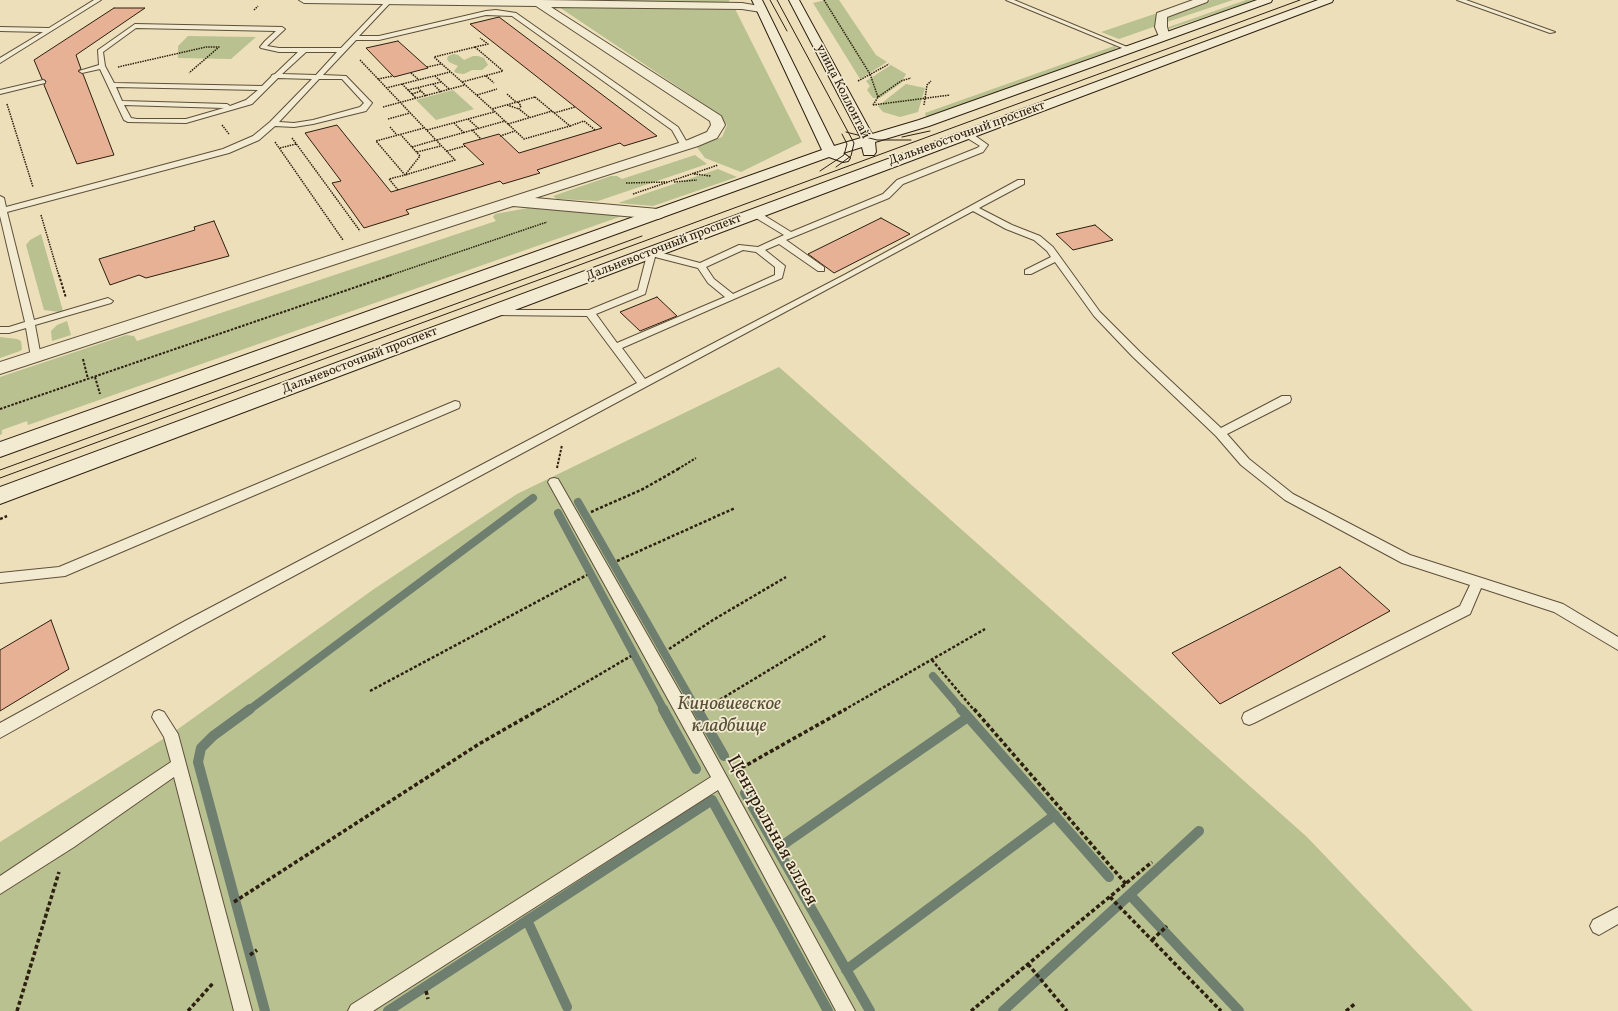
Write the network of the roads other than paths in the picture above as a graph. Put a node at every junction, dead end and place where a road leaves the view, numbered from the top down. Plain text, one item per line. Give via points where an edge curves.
1 (98, 0) edge
2 (304, 0) edge
3 (794, 0) edge
4 (1009, 0) edge
5 (1204, 0) edge
6 (1267, 0) edge
7 (1328, 0) edge
8 (1460, 0) edge
9 (389, 1) junction
10 (536, 3) edge
11 (759, 5) edge
12 (0, 29) edge
13 (50, 30) junction
14 (1552, 32) dead end
15 (1164, 37) junction
16 (355, 38) junction
17 (304, 50) junction
18 (343, 50) junction
19 (1129, 50) junction
20 (0, 61) edge
21 (103, 68) junction
22 (82, 71) dead end
23 (267, 76) dead end
24 (277, 76) junction
25 (319, 76) junction
26 (43, 82) dead end
27 (111, 85) junction
28 (264, 88) junction
29 (0, 92) edge
30 (120, 103) junction
31 (240, 106) junction
32 (278, 124) junction
33 (967, 134) junction
34 (868, 139) junction
35 (685, 146) junction
36 (830, 152) junction
37 (870, 170) junction
38 (1021, 182) dead end
39 (0, 198) edge
40 (512, 201) junction
41 (974, 208) junction
42 (1, 211) edge
43 (754, 213) junction
44 (658, 214) junction
45 (790, 235) junction
46 (780, 240) junction
47 (759, 250) junction
48 (651, 253) junction
49 (1057, 257) junction
50 (701, 266) junction
51 (821, 269) dead end
52 (1028, 272) dead end
53 (732, 298) junction
54 (108, 301) dead end
55 (489, 313) junction
56 (590, 313) junction
57 (30, 324) junction
58 (0, 330) edge
59 (616, 347) junction
60 (36, 357) junction
61 (0, 368) edge
62 (643, 384) junction
63 (1286, 399) dead end
64 (455, 405) dead end
65 (1220, 433) junction
66 (0, 450) edge
67 (554, 482) road end
68 (0, 496) edge
69 (0, 578) edge
70 (1477, 583) junction
71 (1618, 644) edge
72 (159, 717) dead end
73 (1249, 718) dead end
74 (0, 731) edge
75 (180, 765) junction
76 (720, 780) junction
77 (0, 886) edge
78 (1618, 915) edge
79 (1599, 926) dead end
80 (243, 1011) edge
81 (357, 1011) edge
82 (846, 1011) edge

1 - 13 lane
2 - 9 main road
3 - 34 main road, улица Коллонтай
4 - 19 lane
5 - 15 main road via 1161,15
6 - 15 main road, Дальневосточный проспект
7 - 33 main road, Дальневосточный проспект
8 - 14 lane
9 - 10 main road
9 - 16 lane
10 - 11 main road
10 - 35 main road via 716,119 718,125 712,135
11 - 36 main road
12 - 13 lane
13 - 20 lane
15 - 19 main road, Дальневосточный проспект
16 - 18 lane
16 - 35 lane via 379,38 486,13 514,14 675,130
17 - 18 lane
17 - 21 lane via 263,47 282,29 136,26 100,51
17 - 24 lane
18 - 25 lane
19 - 34 main road, Дальневосточный проспект via 924,123
21 - 22 lane
21 - 27 lane
23 - 24 lane
24 - 25 lane
24 - 28 lane
25 - 32 lane
25 - 32 lane via 347,78 368,103 367,106 313,122
26 - 29 lane
27 - 28 lane
27 - 30 lane
28 - 31 lane via 249,102
30 - 31 lane
30 - 31 lane via 128,120 137,121 186,121
32 - 42 lane via 256,138 226,151
33 - 37 main road, Дальневосточный проспект
33 - 45 lane via 984,145 980,150 900,182 886,196
34 - 36 main road, Дальневосточный проспект
34 - 37 main road, улица Коллонтай
35 - 40 main road
36 - 37 main road, улица Коллонтай
36 - 44 main road, Дальневосточный проспект
37 - 43 main road, Дальневосточный проспект
38 - 41 lane
39 - 42 lane
40 - 44 main road
40 - 60 main road
41 - 49 lane via 1009,227 1037,238
41 - 62 lane
42 - 57 lane
43 - 45 lane
43 - 48 main road, Дальневосточный проспект
44 - 66 main road, Дальневосточный проспект
45 - 46 lane
46 - 47 lane
46 - 51 lane
47 - 50 lane via 742,247
47 - 53 lane via 780,266 779,276
48 - 50 lane
48 - 55 main road, Дальневосточный проспект
48 - 56 lane via 642,292
49 - 52 lane
49 - 65 lane via 1098,314 1136,354
50 - 53 lane via 711,281
53 - 59 lane
54 - 57 lane
55 - 56 lane
55 - 68 main road, Дальневосточный проспект
56 - 59 lane
57 - 58 lane
57 - 60 lane
59 - 62 lane
60 - 61 main road
62 - 74 lane via 190,624
63 - 65 lane
64 - 69 lane via 60,572
65 - 70 lane via 1245,462 1289,497 1406,559
67 - 76 lane, Центральная аллея
70 - 71 lane via 1558,608
70 - 73 lane via 1465,610
72 - 75 lane via 171,734
75 - 77 lane
75 - 80 lane
76 - 81 lane
76 - 82 lane, Центральная аллея
78 - 79 lane

